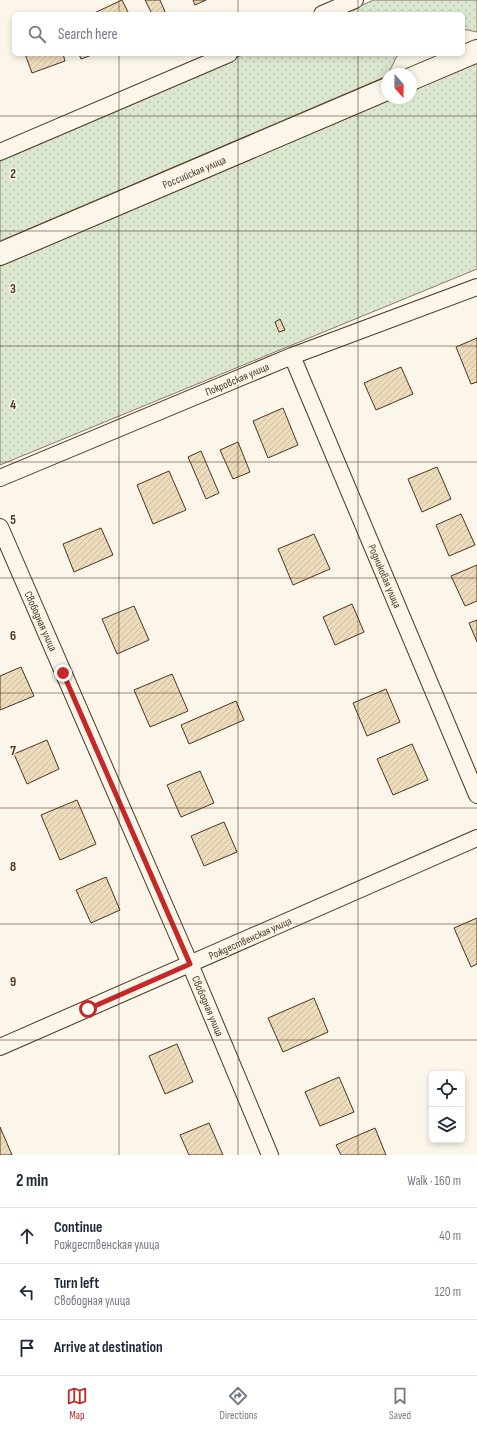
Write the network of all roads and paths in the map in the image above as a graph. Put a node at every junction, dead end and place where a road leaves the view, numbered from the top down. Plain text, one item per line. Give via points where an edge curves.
1 (355, 0) edge
2 (327, 12) edge
3 (477, 51) edge
4 (224, 56) edge
5 (417, 76) edge
6 (381, 92) edge
7 (0, 152) edge
8 (0, 254) edge
9 (477, 287) edge
10 (292, 356) junction
11 (0, 478) edge
12 (0, 527) edge
13 (477, 795) edge
14 (477, 838) edge
15 (190, 964) junction
16 (0, 1047) edge
17 (270, 1155) edge

1 - 2 street
3 - 5 main road
4 - 7 street
6 - 8 main road, Российская улица
9 - 10 street, Покровская улица
10 - 11 street, Покровская улица
10 - 13 street, Родниковая улица
12 - 15 street, Свободная улица
14 - 15 street, Рождественская улица
15 - 16 street, Рождественская улица
15 - 17 street, Свободная улица

